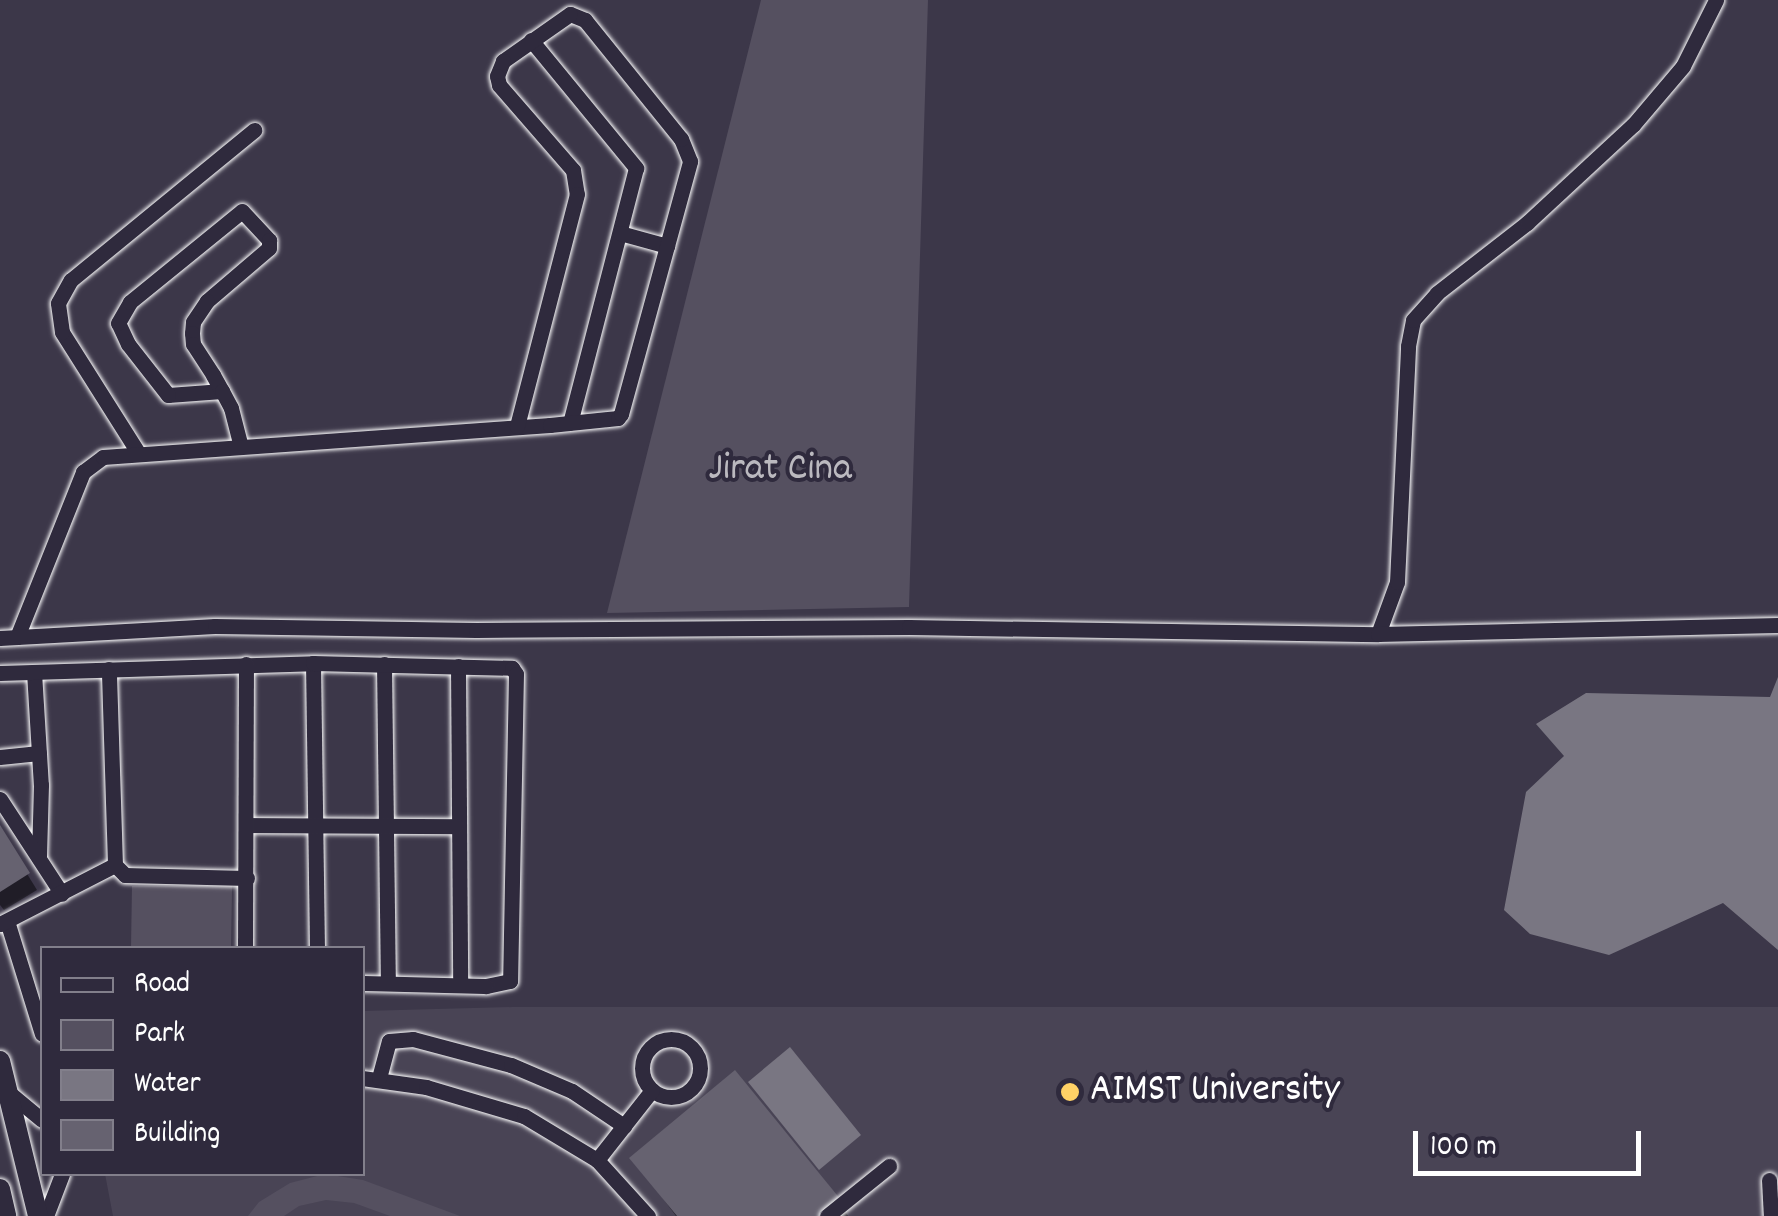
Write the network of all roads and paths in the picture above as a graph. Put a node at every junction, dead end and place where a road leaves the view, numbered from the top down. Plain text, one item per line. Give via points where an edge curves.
1 (1716, 0) edge
2 (531, 40) junction
3 (254, 130) dead end
4 (620, 234) junction
5 (667, 246) junction
6 (222, 390) junction
7 (570, 422) junction
8 (517, 426) junction
9 (241, 448) junction
10 (139, 454) junction
11 (1778, 626) edge
12 (1378, 634) junction
13 (18, 636) junction
14 (0, 638) edge
15 (40, 638) junction
16 (313, 663) junction
17 (246, 664) junction
18 (384, 664) junction
19 (458, 666) junction
20 (109, 669) junction
21 (37, 671) junction
22 (0, 673) edge
23 (38, 754) junction
24 (0, 757) edge
25 (0, 799) edge
26 (314, 824) junction
27 (246, 825) junction
28 (386, 825) junction
29 (456, 826) junction
30 (39, 858) junction
31 (115, 865) junction
32 (246, 878) junction
33 (62, 894) junction
34 (4, 922) edge
35 (245, 946) edge
36 (317, 946) edge
37 (388, 982) junction
38 (365, 984) edge
39 (460, 984) junction
40 (40, 1028) edge
41 (0, 1061) edge
42 (371, 1078) edge
43 (652, 1090) dead end
44 (7, 1091) junction
45 (40, 1118) edge
46 (624, 1126) junction
47 (597, 1160) junction
48 (889, 1166) dead end
49 (61, 1176) edge
50 (1769, 1180) dead end
51 (0, 1189) edge
52 (6, 1216) edge
53 (42, 1216) edge
54 (648, 1216) edge
55 (828, 1216) edge
56 (1772, 1216) edge

1 - 12 street via 1683,66 1634,124 1414,320 1397,582
2 - 4 street via 636,168
2 - 5 street via 562,16 586,20 681,139 690,161
2 - 8 street via 504,61 499,85 573,170 577,194
3 - 10 street via 71,280 58,303 62,332
4 - 5 street
4 - 7 street
5 - 7 street via 622,414
6 - 6 street via 193,344 193,322 269,248 242,211 130,302 118,323 168,395
6 - 9 street
7 - 8 street
8 - 9 street
9 - 10 street
10 - 13 street via 103,458 84,472
11 - 12 street
12 - 15 street via 215,626
13 - 14 street
13 - 15 street
15 - 21 street
16 - 17 street
16 - 18 street
16 - 26 street
17 - 20 street
17 - 27 street
18 - 19 street
18 - 28 street
19 - 29 street
19 - 39 street via 504,666 516,674 512,974 501,985
20 - 21 street
20 - 31 street
21 - 22 street
21 - 23 street
23 - 24 street
23 - 30 street
25 - 30 street
26 - 27 street
26 - 28 street
26 - 36 street
27 - 32 street
28 - 29 street
28 - 37 street
29 - 39 street
30 - 33 street
31 - 32 street via 125,875
31 - 33 street
32 - 35 street
33 - 34 street
34 - 40 street
37 - 38 street
37 - 39 street
41 - 44 main road
42 - 46 street via 389,1041 413,1040 511,1064 572,1091
42 - 47 street via 481,1100 524,1116
43 - 46 street
44 - 45 street
44 - 53 main road
46 - 47 street
47 - 54 street
48 - 55 street
49 - 53 street
50 - 56 street
51 - 52 main road

